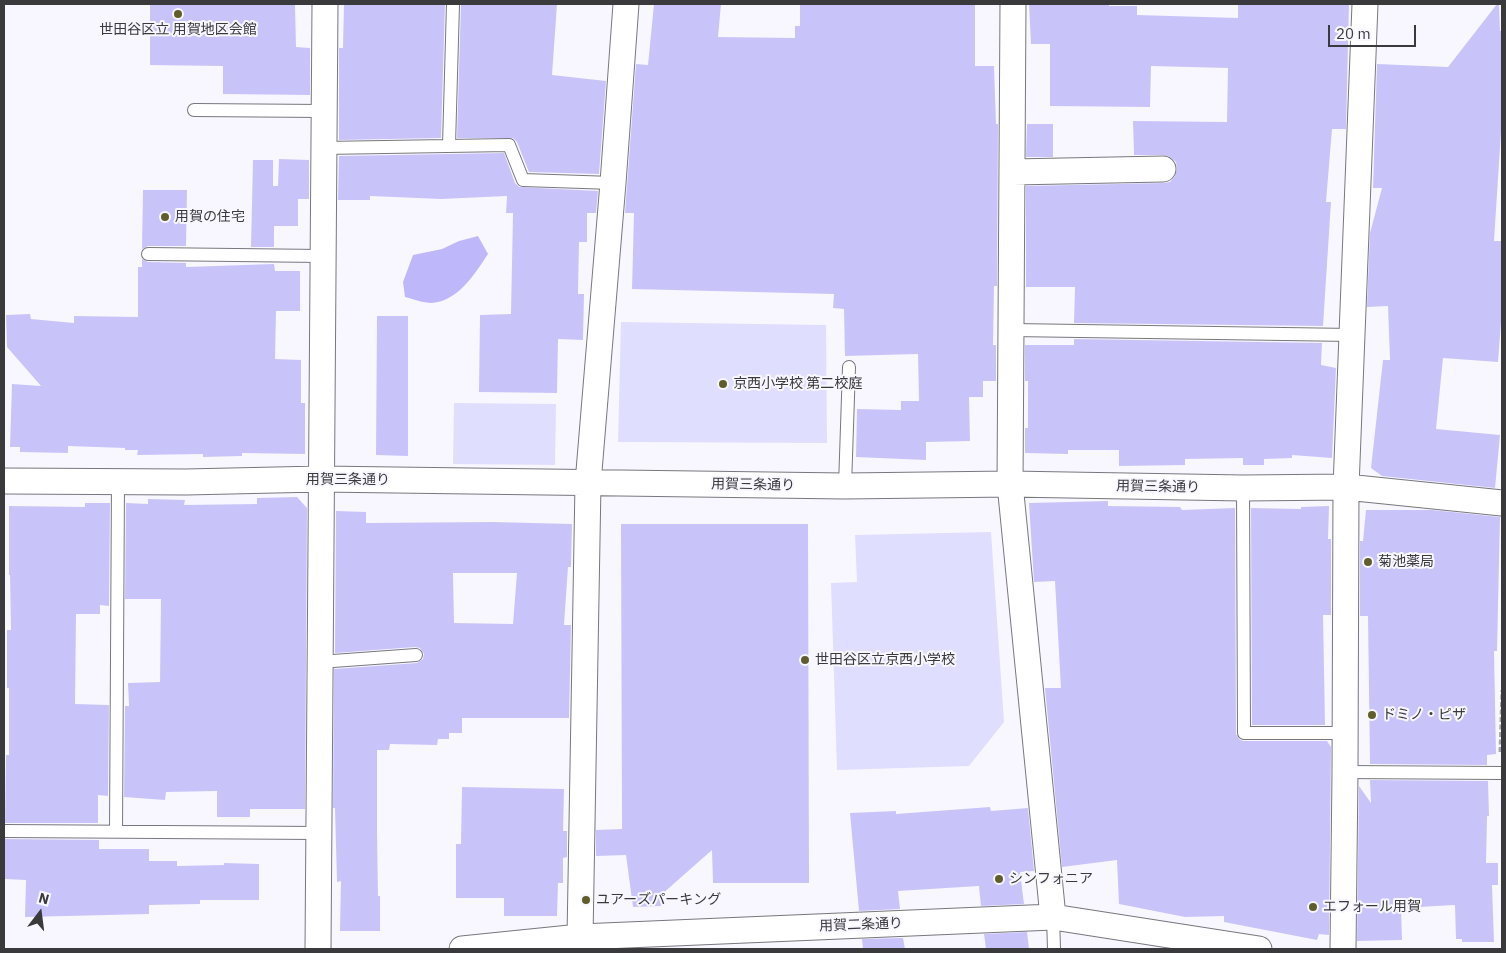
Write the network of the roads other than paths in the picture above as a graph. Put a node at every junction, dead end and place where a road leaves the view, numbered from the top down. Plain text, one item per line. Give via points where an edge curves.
1 (324, 4) edge
2 (453, 4) edge
3 (626, 4) edge
4 (1013, 4) edge
5 (1365, 4) edge
6 (194, 110) dead end
7 (323, 112) junction
8 (449, 145) junction
9 (323, 148) junction
10 (1163, 169) dead end
11 (1012, 172) junction
12 (613, 183) junction
13 (148, 254) dead end
14 (322, 256) junction
15 (1012, 330) junction
16 (1352, 335) junction
17 (849, 367) dead end
18 (320, 479) junction
19 (4, 481) edge
20 (118, 482) junction
21 (588, 483) junction
22 (1010, 484) junction
23 (845, 486) junction
24 (1346, 487) junction
25 (1242, 488) junction
26 (1502, 503) edge
27 (416, 654) dead end
28 (319, 662) junction
29 (1346, 733) junction
30 (1345, 772) junction
31 (1501, 773) edge
32 (4, 831) edge
33 (116, 831) junction
34 (318, 833) junction
35 (1053, 917) junction
36 (580, 937) junction
37 (318, 949) edge
38 (462, 949) edge
39 (468, 949) edge
40 (1054, 949) edge
41 (1259, 949) edge
42 (1343, 949) edge

1 - 7 street
2 - 8 lane
3 - 12 street
4 - 11 street
5 - 16 street
6 - 7 lane
7 - 9 street
8 - 9 lane
8 - 12 lane via 509,145 523,180
9 - 14 street
10 - 11 street
11 - 15 street
12 - 21 street
13 - 14 lane
14 - 18 street
15 - 16 lane
15 - 22 street
16 - 24 street
17 - 23 lane
18 - 20 street, 用賀三条通り
18 - 21 street, 用賀三条通り
18 - 28 street
19 - 20 street, 用賀三条通り
20 - 33 lane
21 - 23 street, 用賀三条通り
21 - 36 street
22 - 23 street, 用賀三条通り
22 - 25 street, 用賀三条通り
22 - 35 street
24 - 25 street, 用賀三条通り
24 - 26 street, 用賀三条通り
24 - 29 street
25 - 29 lane via 1244,733
27 - 28 lane
28 - 34 street
29 - 30 street
30 - 31 lane
30 - 42 street
32 - 33 lane
33 - 34 lane
34 - 37 street
35 - 36 street, 用賀二条通り
35 - 40 lane
35 - 41 street, 用賀二条通り
36 - 39 street, 用賀二条通り
38 - 39 street, 用賀二条通り

